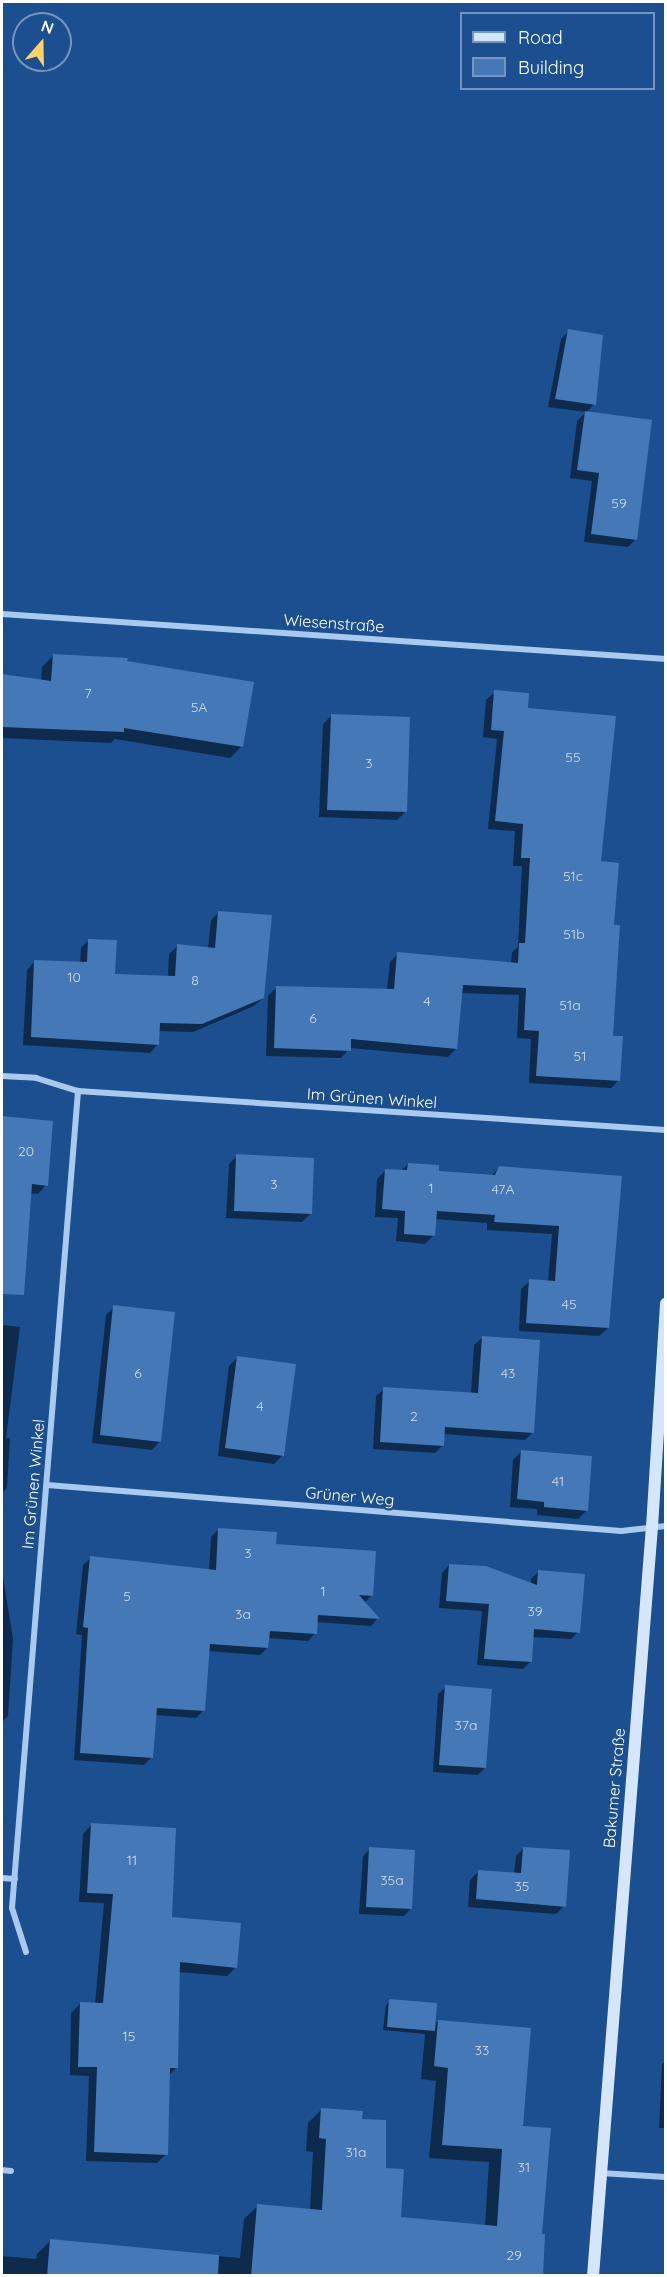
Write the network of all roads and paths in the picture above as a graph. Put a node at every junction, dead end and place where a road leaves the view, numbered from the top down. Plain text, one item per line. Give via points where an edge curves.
1 (2, 614) edge
2 (666, 659) edge
3 (2, 1076) edge
4 (78, 1091) junction
5 (666, 1130) edge
6 (666, 1303) edge
7 (47, 1485) junction
8 (666, 1526) edge
9 (652, 1527) junction
10 (2, 1878) edge
11 (15, 1879) junction
12 (26, 1952) dead end
13 (2, 2170) edge
14 (11, 2171) dead end
15 (599, 2173) junction
16 (666, 2177) edge
17 (593, 2276) edge

1 - 2 street, Wiesenstraße
3 - 4 street, Im Grünen Winkel via 36,1078
4 - 5 street, Im Grünen Winkel
4 - 7 street, Im Grünen Winkel
6 - 9 main road, Bakumer Straße
7 - 9 street, Grüner Weg via 621,1531
7 - 11 street, Im Grünen Winkel
8 - 9 street, Grüner Weg
9 - 15 main road, Bakumer Straße
10 - 11 street
11 - 12 street, Im Grünen Winkel via 12,1908
13 - 14 street
15 - 16 street
15 - 17 main road, Bakumer Straße

